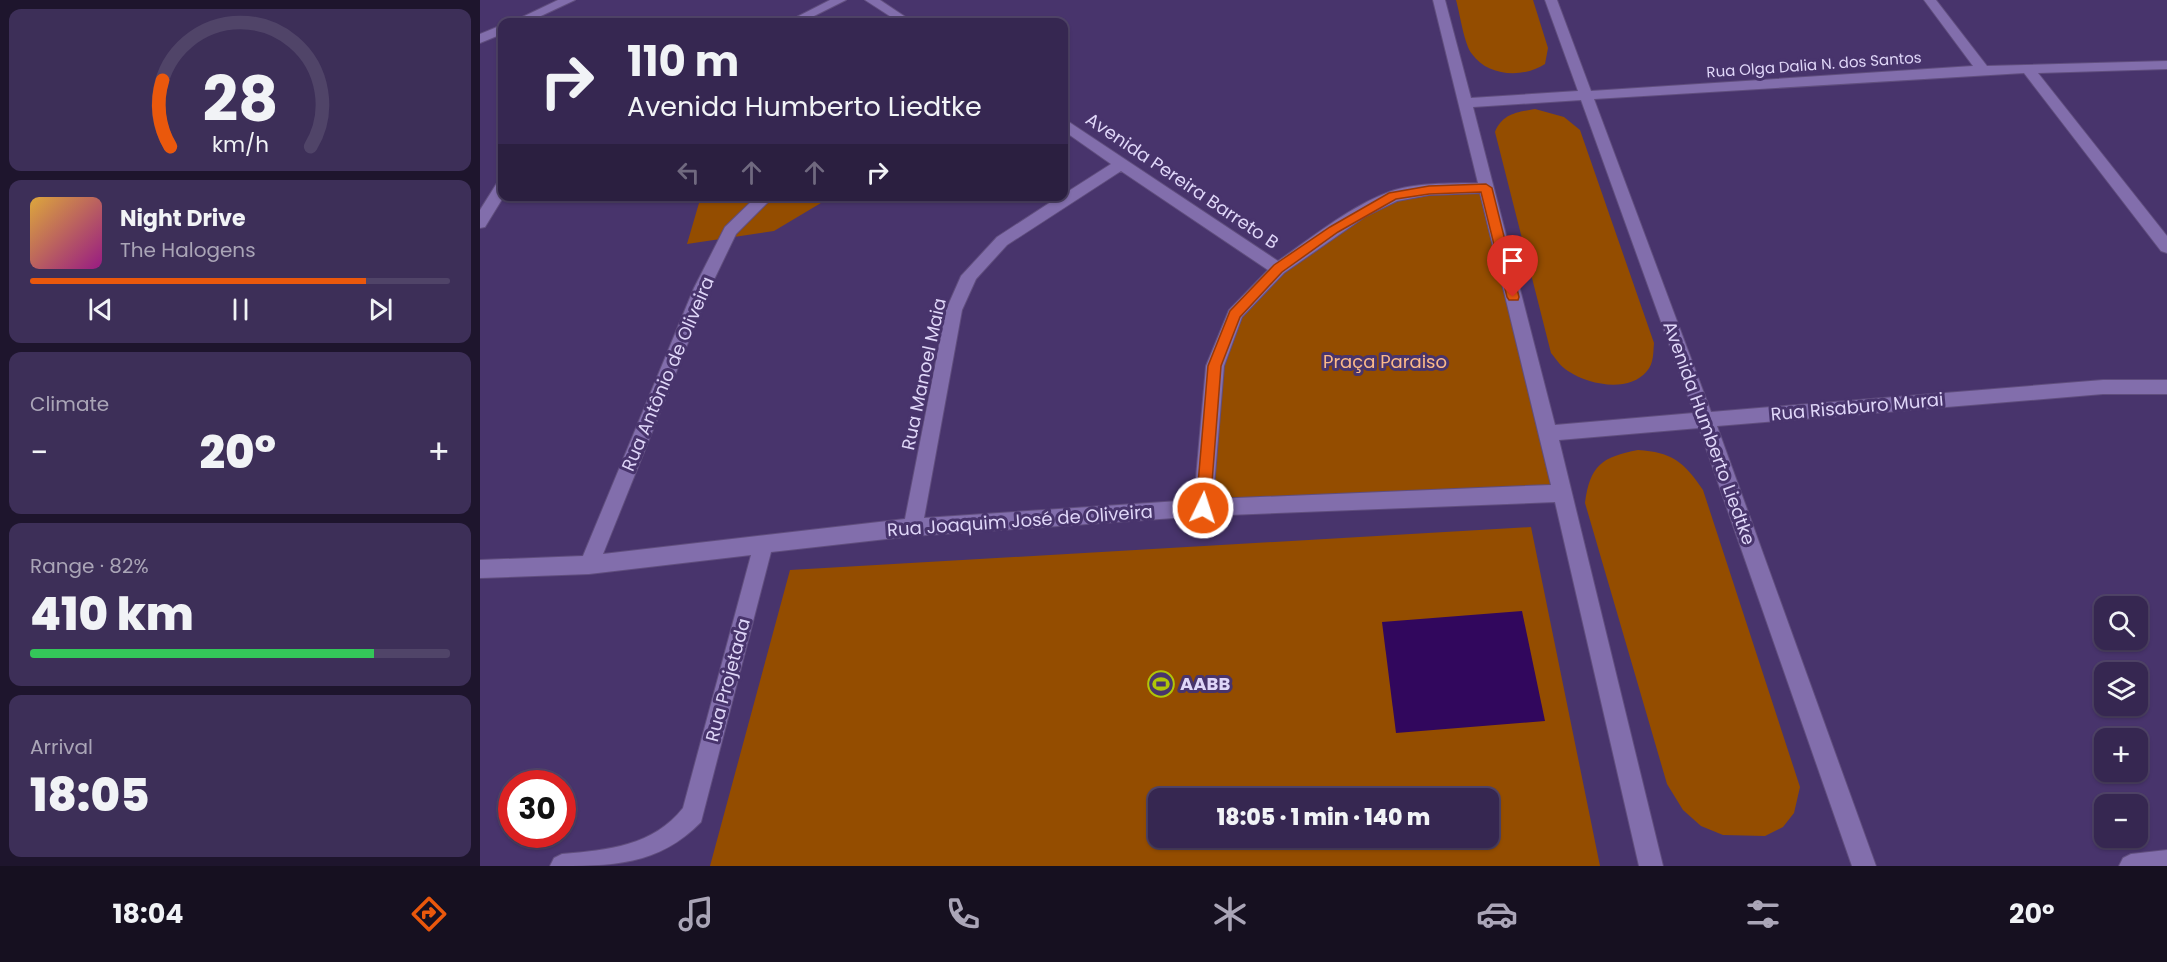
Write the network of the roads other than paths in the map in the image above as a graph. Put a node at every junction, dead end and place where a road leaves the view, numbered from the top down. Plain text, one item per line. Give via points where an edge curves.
1 (569, 0) edge
2 (840, 0) edge
3 (871, 0) edge
4 (1439, 0) edge
5 (1551, 0) edge
6 (1930, 0) edge
7 (527, 18) edge
8 (801, 18) edge
9 (900, 18) edge
10 (498, 32) edge
11 (480, 39) edge
12 (2167, 64) edge
13 (1983, 70) junction
14 (2029, 70) junction
15 (1586, 96) junction
16 (1464, 103) junction
17 (1068, 128) edge
18 (1121, 164) junction
19 (1486, 188) junction
20 (498, 194) edge
21 (1068, 198) edge
22 (762, 201) edge
23 (1064, 201) edge
24 (480, 223) edge
25 (2167, 247) edge
26 (1278, 269) junction
27 (2167, 387) edge
28 (1705, 419) junction
29 (1548, 433) junction
30 (1562, 493) junction
31 (1203, 508) junction
32 (914, 527) junction
33 (763, 546) junction
34 (589, 565) junction
35 (480, 569) edge
36 (2167, 862) edge
37 (562, 866) edge
38 (1651, 866) edge
39 (1864, 866) edge
40 (2131, 866) edge

1 - 7 street
2 - 8 street
3 - 9 street
4 - 16 street
5 - 15 street, Avenida Humberto Liedtke
6 - 13 street
10 - 11 street
12 - 14 street, Rua Olga Dalia N. dos Santos
13 - 14 street, Rua Olga Dalia N. dos Santos
13 - 15 street, Rua Olga Dalia N. dos Santos
14 - 25 street
15 - 16 street, Rua Olga Dalia N. dos Santos
15 - 28 street, Avenida Humberto Liedtke
16 - 19 street
17 - 18 street, Avenida Pereira Barreto B
18 - 21 street, Rua Manoel Maia
18 - 26 street, Avenida Pereira Barreto B
19 - 26 street via 1394,196 1361,212
19 - 29 street
20 - 24 street
22 - 34 street, Rua Antônio de Oliveira via 730,231 702,288
23 - 32 street, Rua Manoel Maia via 1002,241 969,276 954,310
26 - 31 street via 1234,314 1215,366
27 - 28 street, Rua Risaburo Murai via 2103,387
28 - 29 street, Rua Risaburo Murai
28 - 39 street, Avenida Humberto Liedtke
29 - 30 street
30 - 31 street, Rua Joaquim José de Oliveira
30 - 38 street
31 - 32 street, Rua Joaquim José de Oliveira
32 - 33 street, Rua Joaquim José de Oliveira
33 - 34 street, Rua Joaquim José de Oliveira
33 - 37 street, Rua Projetada via 693,813 684,829 667,842 642,852
34 - 35 street, Rua Joaquim José de Oliveira
36 - 40 street

